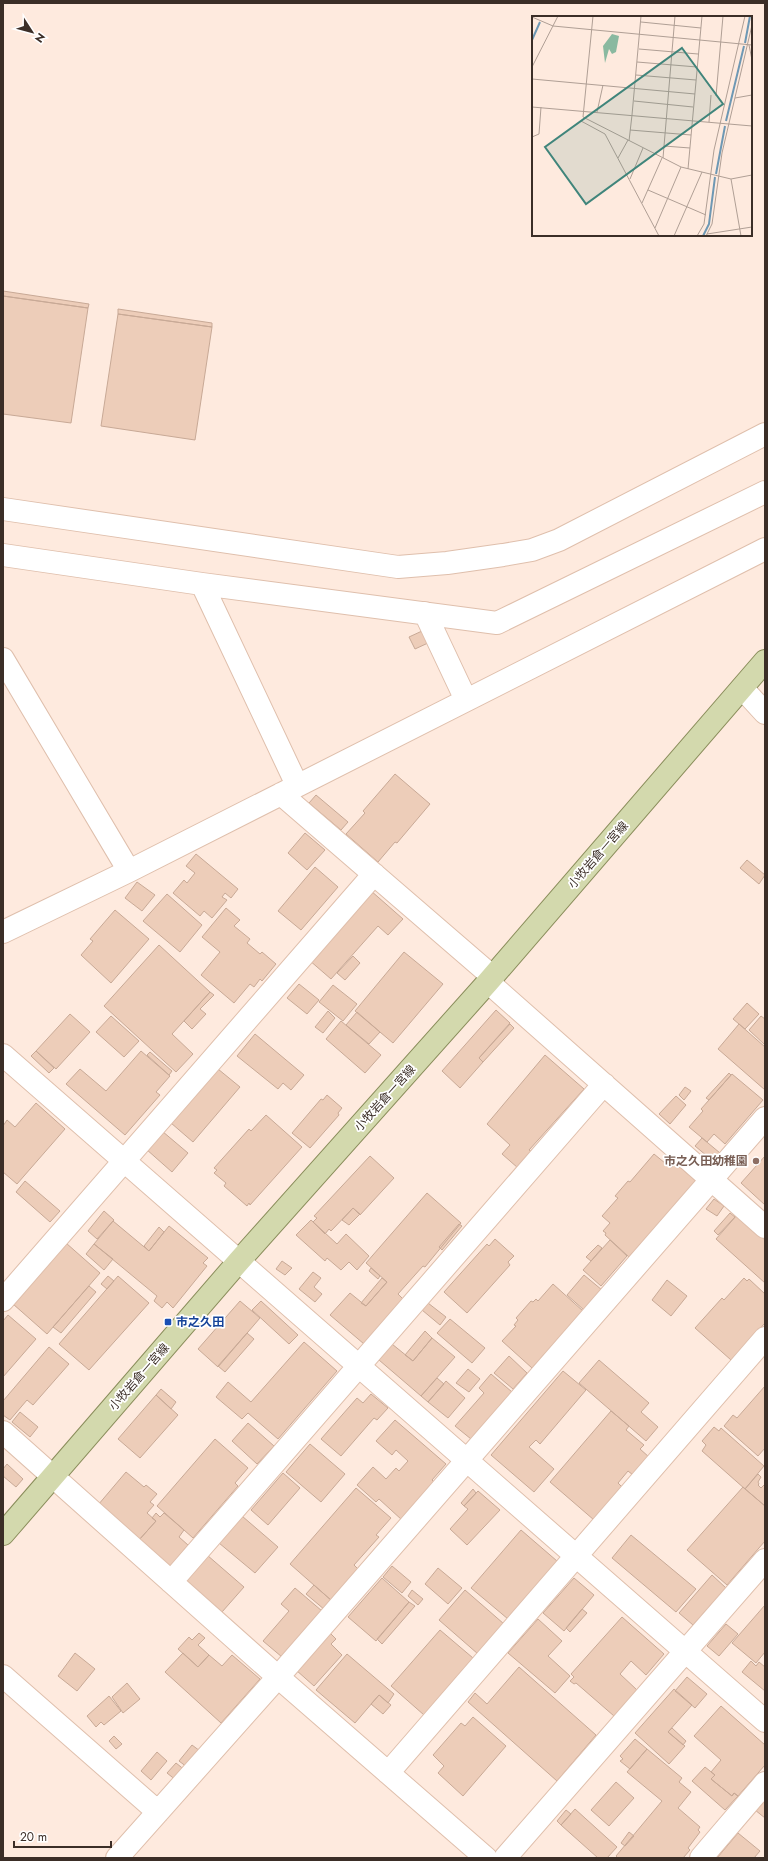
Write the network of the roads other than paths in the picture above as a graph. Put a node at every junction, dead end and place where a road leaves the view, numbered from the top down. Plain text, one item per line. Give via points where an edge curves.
1 (765, 434) edge
2 (765, 492) edge
3 (3, 510) edge
4 (765, 550) edge
5 (3, 555) edge
6 (202, 584) junction
7 (425, 614) junction
8 (3, 659) edge
9 (765, 661) edge
10 (742, 688) junction
11 (466, 700) junction
12 (765, 713) edge
13 (289, 790) junction
14 (129, 871) junction
15 (374, 874) junction
16 (3, 932) edge
17 (491, 979) junction
18 (7, 1066) edge
19 (604, 1084) junction
20 (765, 1118) edge
21 (124, 1161) junction
22 (712, 1179) junction
23 (765, 1226) edge
24 (239, 1262) junction
25 (3, 1300) edge
26 (765, 1338) edge
27 (359, 1366) junction
28 (3, 1432) edge
29 (467, 1461) junction
30 (54, 1476) junction
31 (3, 1534) edge
32 (576, 1556) junction
33 (765, 1560) edge
34 (171, 1582) junction
35 (685, 1651) junction
36 (3, 1676) edge
37 (278, 1677) junction
38 (765, 1721) edge
39 (388, 1773) junction
40 (765, 1783) edge
41 (158, 1812) junction
42 (121, 1856) edge
43 (486, 1858) edge
44 (505, 1858) edge
45 (700, 1858) edge

1 - 3 street via 559,540 532,550 447,563 398,567
2 - 7 street via 497,623
4 - 11 street
5 - 6 street
6 - 7 street
6 - 13 street
7 - 11 street
8 - 14 street
9 - 10 main road, 小牧岩倉一宮線
10 - 12 street
10 - 17 main road, 小牧岩倉一宮線
11 - 13 street
13 - 14 street
13 - 15 street
14 - 16 street
15 - 17 street
15 - 21 street
17 - 19 street
17 - 24 main road, 小牧岩倉一宮線
18 - 21 street
19 - 22 street
19 - 27 street
20 - 22 street
21 - 24 street
21 - 25 street
22 - 23 street
22 - 29 street
24 - 27 street
24 - 30 main road, 小牧岩倉一宮線
26 - 32 street
27 - 29 street
27 - 34 street
28 - 30 street
29 - 32 street
29 - 37 street
30 - 31 main road, 小牧岩倉一宮線
30 - 34 street
32 - 35 street
32 - 39 street
33 - 35 street
34 - 37 street
35 - 38 street
35 - 44 street
36 - 41 street
37 - 39 street
37 - 41 street
39 - 43 street
40 - 45 street
41 - 42 street

